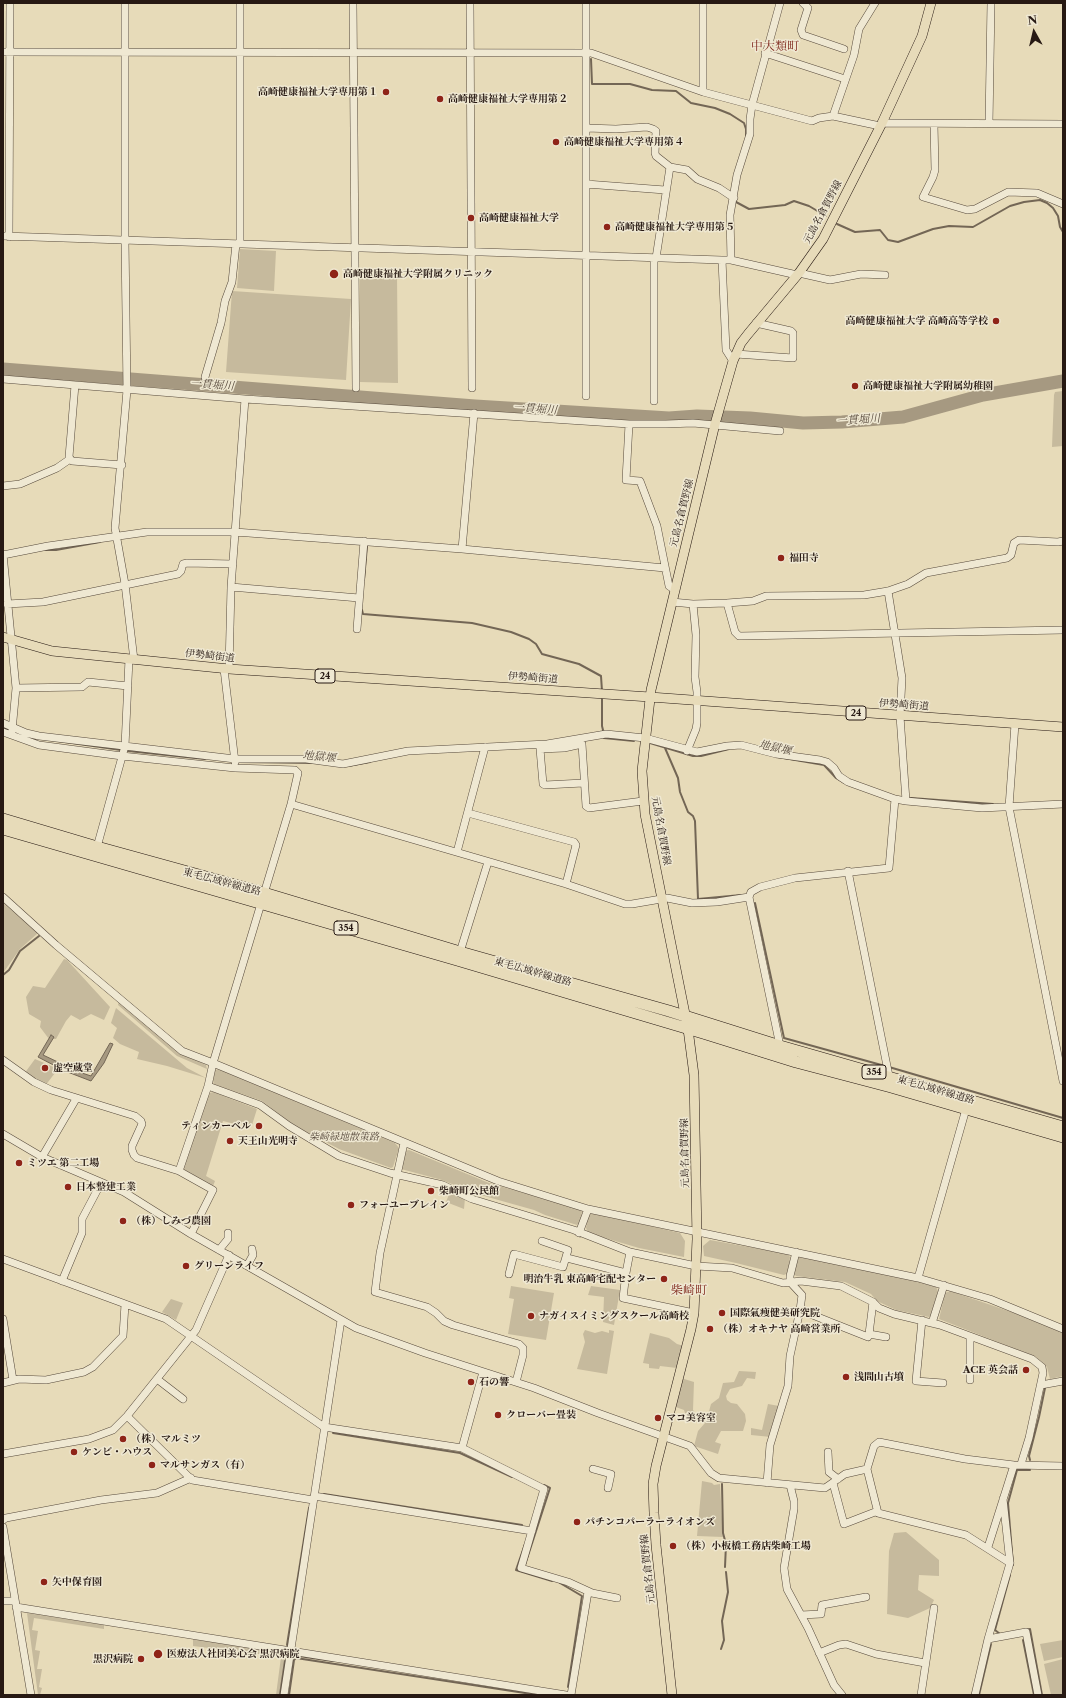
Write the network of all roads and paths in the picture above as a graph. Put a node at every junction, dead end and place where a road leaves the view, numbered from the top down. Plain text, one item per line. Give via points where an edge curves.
1 (10, 3) edge
2 (125, 3) edge
3 (240, 3) edge
4 (353, 3) edge
5 (470, 3) edge
6 (586, 3) edge
7 (703, 3) edge
8 (780, 3) edge
9 (803, 3) edge
10 (875, 3) edge
11 (931, 3) edge
12 (991, 3) edge
13 (844, 49) dead end
14 (7, 52) edge
15 (125, 52) junction
16 (240, 52) junction
17 (470, 52) junction
18 (353, 53) junction
19 (587, 53) junction
20 (765, 53) junction
21 (845, 79) junction
22 (703, 92) junction
23 (752, 105) junction
24 (833, 116) junction
25 (881, 124) junction
26 (934, 124) junction
27 (989, 124) junction
28 (1063, 124) edge
29 (586, 128) junction
30 (670, 167) junction
31 (586, 184) junction
32 (665, 190) junction
33 (734, 198) junction
34 (1063, 204) edge
35 (6, 236) edge
36 (125, 241) junction
37 (238, 244) junction
38 (354, 248) junction
39 (472, 252) junction
40 (586, 256) junction
41 (655, 258) junction
42 (722, 260) junction
43 (731, 260) junction
44 (798, 274) junction
45 (885, 275) dead end
46 (756, 323) junction
47 (734, 357) junction
48 (205, 378) dead end
49 (3, 379) edge
50 (75, 385) junction
51 (356, 388) dead end
52 (472, 388) dead end
53 (127, 389) junction
54 (586, 396) dead end
55 (245, 399) junction
56 (654, 400) dead end
57 (474, 413) junction
58 (629, 424) junction
59 (714, 424) junction
60 (780, 431) dead end
61 (70, 459) junction
62 (122, 465) junction
63 (3, 486) edge
64 (235, 532) junction
65 (117, 536) junction
66 (364, 541) junction
67 (1063, 541) edge
68 (462, 549) junction
69 (3, 555) edge
70 (233, 564) junction
71 (665, 568) junction
72 (4, 575) edge
73 (125, 584) junction
74 (231, 587) junction
75 (675, 590) junction
76 (888, 591) junction
77 (359, 598) junction
78 (672, 602) junction
79 (727, 602) junction
80 (7, 604) junction
81 (693, 604) junction
82 (357, 629) dead end
83 (1063, 630) edge
84 (896, 634) junction
85 (8, 639) edge
86 (132, 660) junction
87 (227, 669) junction
88 (128, 686) junction
89 (16, 688) junction
90 (650, 697) junction
91 (697, 701) junction
92 (900, 716) junction
93 (3, 723) edge
94 (1015, 724) junction
95 (13, 727) junction
96 (1063, 727) edge
97 (3, 732) edge
98 (10, 735) junction
99 (645, 738) junction
100 (572, 743) junction
101 (125, 746) junction
102 (485, 747) junction
103 (687, 751) junction
104 (122, 756) junction
105 (235, 759) junction
106 (235, 768) junction
107 (583, 783) junction
108 (895, 799) junction
109 (643, 801) junction
110 (906, 801) junction
111 (291, 804) junction
112 (1063, 804) edge
113 (1009, 807) junction
114 (468, 813) junction
115 (3, 819) edge
116 (3, 829) edge
117 (97, 848) junction
118 (457, 852) junction
119 (488, 862) junction
120 (848, 871) junction
121 (566, 884) junction
122 (3, 897) edge
123 (749, 897) junction
124 (262, 898) junction
125 (662, 899) junction
126 (460, 952) junction
127 (686, 1016) junction
128 (688, 1029) junction
129 (780, 1046) junction
130 (3, 1060) edge
131 (213, 1063) junction
132 (889, 1076) junction
133 (1063, 1081) edge
134 (208, 1086) junction
135 (76, 1099) junction
136 (966, 1109) junction
137 (1063, 1127) edge
138 (3, 1134) edge
139 (1063, 1136) edge
140 (404, 1143) junction
141 (42, 1158) junction
142 (179, 1171) junction
143 (396, 1173) junction
144 (102, 1183) junction
145 (588, 1208) junction
146 (696, 1232) junction
147 (228, 1233) dead end
148 (579, 1233) junction
149 (191, 1234) junction
150 (542, 1241) dead end
151 (252, 1248) dead end
152 (219, 1250) junction
153 (630, 1252) junction
154 (796, 1252) junction
155 (229, 1255) junction
156 (567, 1258) junction
157 (3, 1259) edge
158 (247, 1266) junction
159 (696, 1266) junction
160 (626, 1273) junction
161 (508, 1274) dead end
162 (918, 1278) junction
163 (62, 1281) junction
164 (790, 1282) junction
165 (944, 1285) junction
166 (873, 1302) junction
167 (125, 1304) junction
168 (800, 1310) junction
169 (694, 1313) junction
170 (3, 1319) edge
171 (341, 1320) junction
172 (922, 1320) junction
173 (932, 1323) junction
174 (1063, 1329) edge
175 (191, 1336) junction
176 (868, 1337) dead end
177 (886, 1337) dead end
178 (970, 1337) junction
179 (484, 1372) junction
180 (157, 1378) junction
181 (13, 1380) junction
182 (970, 1380) dead end
183 (1063, 1380) edge
184 (516, 1382) junction
185 (3, 1383) edge
186 (943, 1383) dead end
187 (1041, 1384) junction
188 (183, 1399) dead end
189 (127, 1416) junction
190 (324, 1428) junction
191 (664, 1437) junction
192 (462, 1448) junction
193 (828, 1452) dead end
194 (3, 1454) edge
195 (1018, 1464) junction
196 (1063, 1466) edge
197 (867, 1469) junction
198 (593, 1470) dead end
199 (191, 1478) junction
200 (835, 1481) junction
201 (766, 1483) junction
202 (790, 1485) junction
203 (608, 1488) dead end
204 (313, 1498) junction
205 (1003, 1499) junction
206 (878, 1513) junction
207 (3, 1520) edge
208 (3, 1527) edge
209 (532, 1532) junction
210 (988, 1547) junction
211 (1010, 1562) junction
212 (588, 1592) junction
213 (866, 1597) dead end
214 (617, 1598) dead end
215 (3, 1601) edge
216 (16, 1604) junction
217 (934, 1608) dead end
218 (801, 1615) junction
219 (988, 1639) junction
220 (291, 1652) junction
221 (819, 1653) junction
222 (925, 1663) junction
223 (31, 1695) edge
224 (284, 1695) edge
225 (566, 1695) edge
226 (571, 1695) edge
227 (672, 1695) edge
228 (842, 1695) edge
229 (921, 1695) edge
230 (975, 1695) edge
231 (1038, 1695) edge

1 - 14 street
2 - 15 street
3 - 16 street
4 - 18 street
5 - 17 street
6 - 19 street
7 - 22 street
8 - 20 street
9 - 13 street via 808,8 801,30 803,35
10 - 21 street via 859,30 854,55
11 - 25 main road, 元島名倉賀野線 via 922,36
12 - 27 street
14 - 15 street
14 - 35 street
15 - 16 street
15 - 36 street
16 - 18 street
16 - 37 street
17 - 18 street
17 - 19 street
17 - 39 street
18 - 38 street
19 - 22 street
19 - 29 street
20 - 21 street
20 - 23 street
21 - 24 street
22 - 23 street
23 - 24 street via 812,121
23 - 33 street via 750,134 737,175
24 - 25 street
25 - 26 street
25 - 44 main road, 元島名倉賀野線 via 822,239
26 - 27 street
26 - 34 street via 933,178 923,198 968,210 1008,192 1037,193
27 - 28 street
29 - 30 street via 653,129 656,131 655,153
29 - 31 street
30 - 32 street
30 - 33 street via 686,170 697,179 719,188
31 - 32 street
31 - 40 street
32 - 41 street
33 - 43 street via 730,215
35 - 36 street
36 - 37 street
36 - 53 street
37 - 38 street
37 - 48 street via 232,282 224,300 221,323
38 - 39 street
38 - 51 street
39 - 40 street
39 - 52 street
40 - 41 street
40 - 54 street
41 - 42 street
41 - 56 street
42 - 43 street
42 - 47 street via 726,350
43 - 44 street
44 - 45 street via 830,280 861,274
44 - 46 main road, 元島名倉賀野線
46 - 47 main road, 元島名倉賀野線
46 - 47 street via 791,330 794,358
47 - 59 main road, 元島名倉賀野線
49 - 50 street
50 - 53 street
50 - 61 street
53 - 55 street
53 - 62 street
55 - 57 street
55 - 64 street
57 - 58 street
57 - 68 street
58 - 59 street
58 - 71 street via 626,480 640,481 658,526
59 - 60 street
59 - 75 main road, 元島名倉賀野線
61 - 62 street
61 - 63 street via 57,468 20,484
62 - 65 street via 115,528
64 - 65 street via 147,532
64 - 66 street
64 - 70 street
65 - 69 street
65 - 73 street
66 - 68 street
66 - 77 street
67 - 76 street via 1019,540 1014,543 1011,555 1007,558 926,573 908,584
68 - 71 street
69 - 72 street
70 - 73 street via 187,563 183,564 178,574
70 - 74 street
71 - 75 street via 670,586
72 - 80 street
73 - 80 street via 43,602
73 - 86 street
74 - 77 street
74 - 87 street
75 - 78 main road, 元島名倉賀野線
76 - 79 street via 864,594 766,596 753,601
76 - 84 street
77 - 82 street
78 - 81 street
78 - 90 main road, 元島名倉賀野線
79 - 81 street
79 - 84 street via 735,632 739,636
80 - 85 street
81 - 91 street
83 - 84 street
84 - 92 street via 902,678
85 - 86 main road, 伊勢崎街道 / 24 via 52,651
85 - 89 street
86 - 87 main road, 伊勢崎街道 / 24
86 - 88 street
87 - 90 main road, 伊勢崎街道 / 24
87 - 105 street
88 - 89 street via 88,682 82,686
88 - 101 street
89 - 95 street
90 - 91 main road, 伊勢崎街道 / 24
90 - 99 main road, 元島名倉賀野線
91 - 92 main road, 伊勢崎街道 / 24
91 - 103 street via 696,730
92 - 94 main road, 伊勢崎街道 / 24
92 - 110 street
93 - 95 street
94 - 96 main road, 伊勢崎街道 / 24
94 - 113 street
95 - 98 street
95 - 101 street via 39,736
97 - 98 street
98 - 104 street via 38,745
99 - 100 street via 606,734
99 - 103 street
99 - 109 main road, 元島名倉賀野線
100 - 102 street
100 - 107 street via 582,744
100 - 107 street via 540,750 543,784
101 - 104 street
101 - 105 street
102 - 105 street via 408,751 343,764 306,759
102 - 114 street
103 - 108 street via 697,752 741,745 776,754 820,760 827,762 848,782
104 - 106 street
104 - 117 street
105 - 106 street
106 - 111 street via 295,770 298,773
107 - 109 street via 586,806 589,808
108 - 110 street
108 - 120 street via 889,868
109 - 125 main road, 元島名倉賀野線
110 - 113 street via 982,808
111 - 118 street
111 - 124 street
112 - 113 street
113 - 133 street
114 - 118 street
114 - 121 street via 574,842 576,845
115 - 117 highway, 東毛広域幹線道路 / 354
116 - 124 highway, 東毛広域幹線道路 / 354
117 - 124 highway, 東毛広域幹線道路 / 354
118 - 119 street
119 - 121 street
119 - 126 street
120 - 123 street via 773,882 750,892
120 - 132 street
121 - 125 street via 625,904
122 - 131 street via 182,1051
123 - 125 street via 692,903
123 - 129 street
124 - 126 highway, 東毛広域幹線道路 / 354
124 - 128 highway, 東毛広域幹線道路 / 354
124 - 131 street
125 - 127 main road, 元島名倉賀野線
126 - 127 highway, 東毛広域幹線道路 / 354
127 - 128 main road, 元島名倉賀野線
127 - 129 highway, 東毛広域幹線道路 / 354
128 - 136 highway, 東毛広域幹線道路 / 354
128 - 146 main road, 元島名倉賀野線 via 694,1075
129 - 132 highway, 東毛広域幹線道路 / 354
130 - 135 street via 34,1082
131 - 134 street
131 - 140 street
132 - 137 highway, 東毛広域幹線道路 / 354
134 - 142 street
134 - 143 street via 260,1105 289,1126 340,1156
135 - 141 street
135 - 142 street via 138,1118 142,1124 132,1146 134,1155
136 - 139 highway, 東毛広域幹線道路 / 354
136 - 162 street
138 - 141 street
140 - 143 street
140 - 145 street via 498,1181
141 - 144 street
142 - 149 street via 212,1190
143 - 148 street via 443,1185 472,1199
143 - 184 street via 375,1292 427,1307 444,1321 519,1344 523,1348 523,1356
144 - 149 street via 124,1192
144 - 163 street via 82,1219 82,1233
145 - 146 street
145 - 148 street
146 - 154 street
146 - 159 main road, 元島名倉賀野線
147 - 152 street via 228,1239
148 - 153 street
149 - 152 street
150 - 156 street via 568,1250
151 - 158 street via 254,1255
152 - 155 street
153 - 159 street
153 - 160 street
154 - 162 street
154 - 164 street
155 - 158 street
155 - 175 street
156 - 160 street
156 - 161 street via 563,1267 514,1254
157 - 163 street
158 - 171 street
159 - 164 street via 732,1268 777,1282
159 - 169 main road, 元島名倉賀野線
160 - 169 street via 623,1298
162 - 165 street
163 - 167 street
164 - 166 street via 842,1286
164 - 168 street via 802,1295
165 - 173 street
165 - 174 street via 990,1299
166 - 172 street via 879,1308 894,1314
166 - 177 street via 869,1334
167 - 175 street via 166,1319
167 - 181 street via 124,1336 93,1367 84,1372 46,1380
168 - 176 street
168 - 201 street via 790,1356 788,1386 770,1445
169 - 191 main road, 元島名倉賀野線
170 - 181 street
171 - 179 street via 356,1328
171 - 190 street
172 - 173 street
172 - 186 street via 916,1381
173 - 178 street
175 - 180 street
175 - 190 street
178 - 182 street
178 - 187 street via 1032,1359 1042,1367
179 - 184 street
179 - 192 street
180 - 188 street
180 - 189 street
181 - 185 street
183 - 187 street
184 - 191 street
187 - 195 street
189 - 194 street via 113,1430 89,1439
189 - 199 street
190 - 192 street
190 - 204 street
191 - 201 street via 690,1446 711,1473 719,1478
191 - 227 main road, 元島名倉賀野線 via 656,1466 653,1500
192 - 209 street via 544,1489
193 - 200 street via 829,1472
195 - 196 street
195 - 197 street via 965,1459 879,1442 874,1446
195 - 205 street
197 - 200 street via 845,1474
197 - 206 street
198 - 203 street via 611,1474
199 - 204 street
199 - 207 street via 157,1493 101,1500
200 - 202 street via 819,1489
200 - 206 street via 844,1524
201 - 202 street
202 - 218 street via 794,1510 784,1568 787,1589
204 - 209 street
204 - 220 street
205 - 210 street
205 - 211 street
206 - 210 street via 966,1535
208 - 216 street
209 - 212 street via 521,1568 568,1582
210 - 211 street
211 - 219 street
212 - 214 street
212 - 226 street
213 - 218 street via 822,1605 821,1614
215 - 216 street
216 - 220 street
216 - 223 street
217 - 222 street
218 - 221 street
219 - 230 street
219 - 231 street via 1026,1632
220 - 224 street
220 - 225 street
221 - 222 street via 838,1644 846,1644 876,1654
221 - 228 street via 834,1685
222 - 229 street

